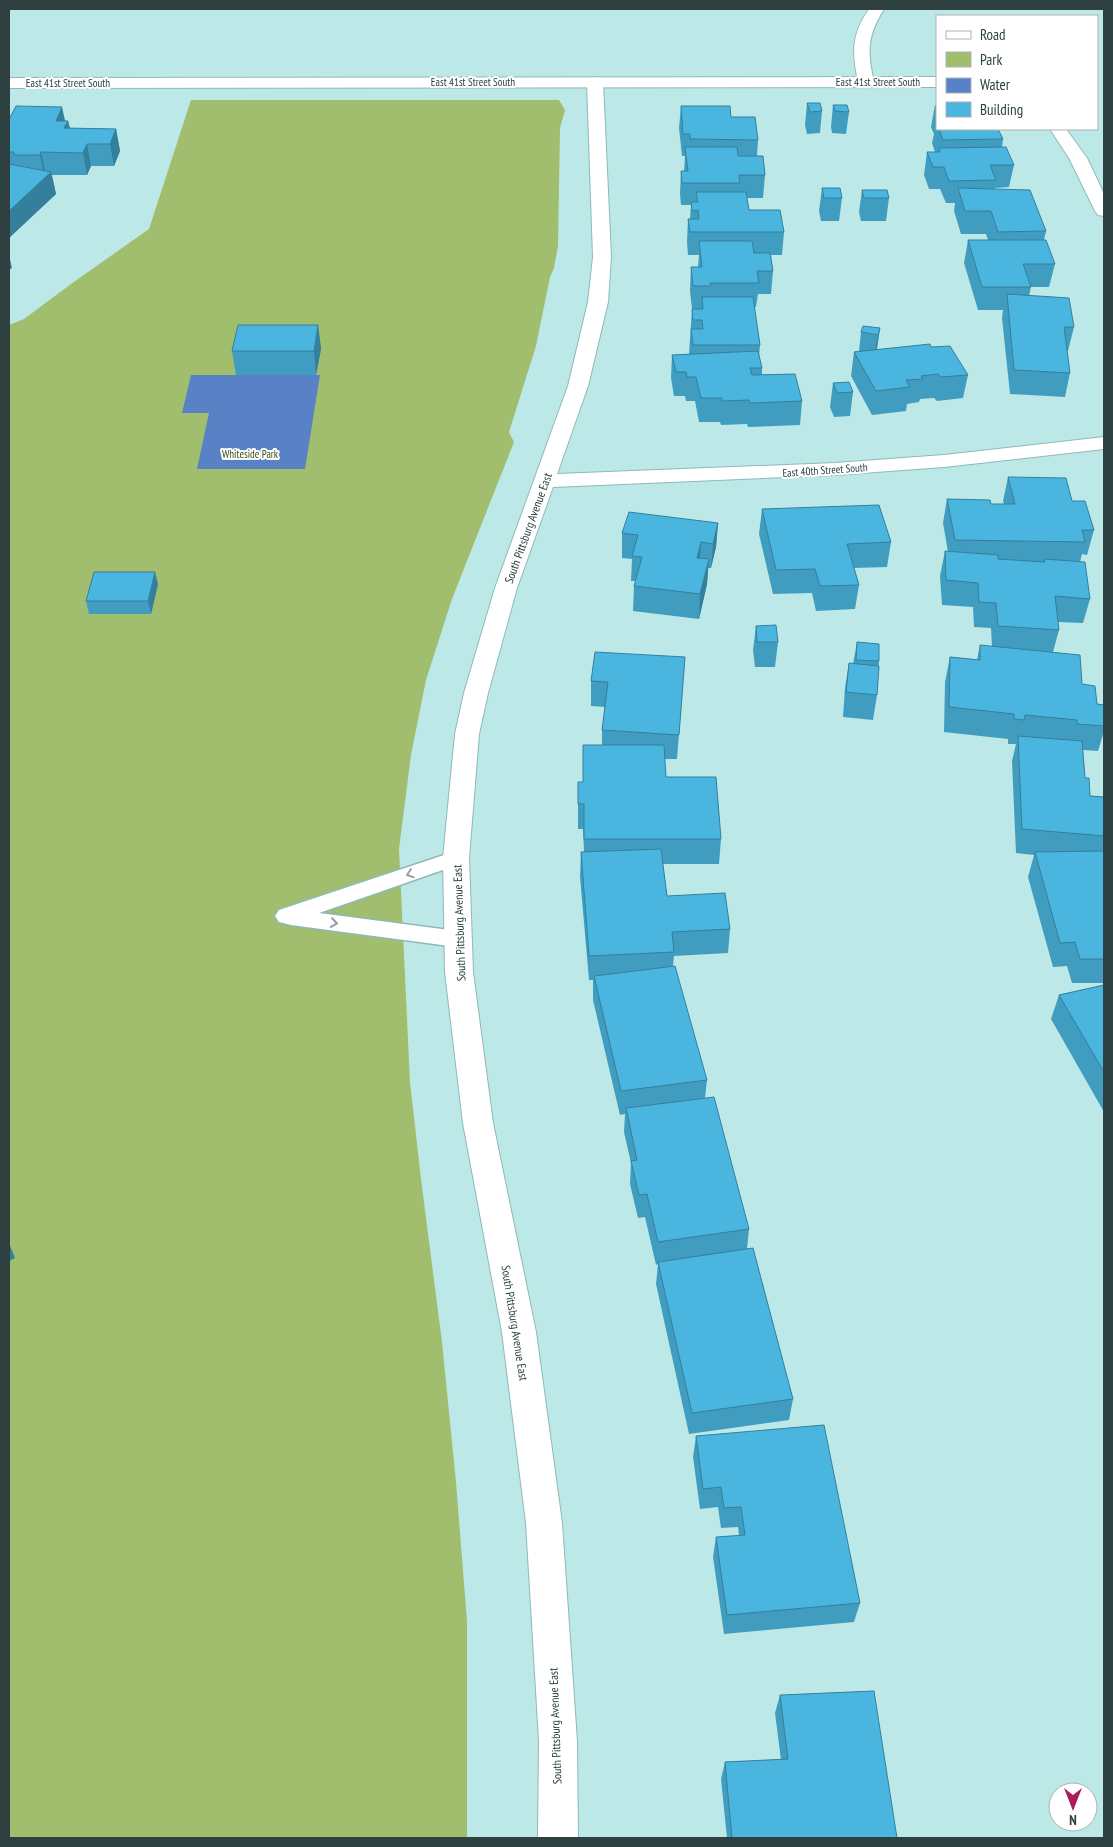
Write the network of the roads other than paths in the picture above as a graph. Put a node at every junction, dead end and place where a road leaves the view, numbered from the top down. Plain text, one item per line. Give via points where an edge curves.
1 (876, 9) edge
2 (595, 82) junction
3 (866, 82) junction
4 (936, 82) edge
5 (9, 83) edge
6 (1059, 130) edge
7 (1104, 211) edge
8 (1104, 443) edge
9 (545, 481) junction
10 (456, 858) junction
11 (456, 939) junction
12 (558, 1838) edge

1 - 3 street via 862,36 860,56
2 - 3 street, East 41st Street South
2 - 5 street, East 41st Street South
2 - 9 street, South Pittsburg Avenue East via 602,257 598,302 578,386
3 - 4 street, East 41st Street South
6 - 7 street via 1078,158
8 - 9 street, East 40th Street South via 826,470
9 - 10 street, South Pittsburg Avenue East via 506,588 476,693 467,734
10 - 11 street, South Pittsburg Avenue East
10 -> 11 lane via 286,916
11 - 12 street, South Pittsburg Avenue East via 478,1123 519,1332 544,1523 558,1741

